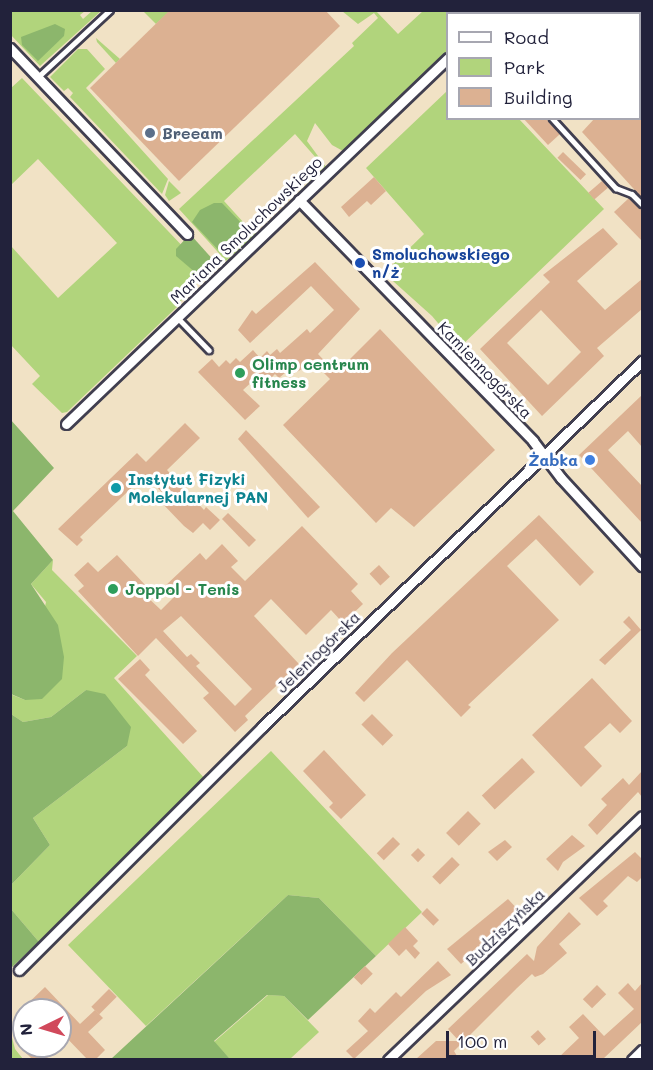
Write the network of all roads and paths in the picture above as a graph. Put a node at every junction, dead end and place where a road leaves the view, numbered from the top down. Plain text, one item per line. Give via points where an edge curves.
1 (110, 10) edge
2 (10, 48) edge
3 (446, 59) edge
4 (38, 77) junction
5 (554, 120) edge
6 (299, 200) junction
7 (642, 204) edge
8 (187, 234) dead end
9 (177, 317) junction
10 (209, 350) dead end
11 (642, 361) edge
12 (66, 424) dead end
13 (544, 456) junction
14 (642, 566) edge
15 (642, 816) edge
16 (20, 970) dead end
17 (642, 1050) edge
18 (388, 1059) edge
19 (632, 1059) edge

1 - 4 lane
2 - 4 street
3 - 6 street, Mariana Smoluchowskiego
4 - 8 street
5 - 7 lane via 616,188 632,194
6 - 9 street, Mariana Smoluchowskiego
6 - 13 street, Kamiennogórska
9 - 10 lane
9 - 12 street, Mariana Smoluchowskiego
11 - 13 street, Jeleniogórska
13 - 14 street, Kamiennogórska
13 - 16 street, Jeleniogórska via 262,727
15 - 18 street, Budziszyńska
17 - 19 street

